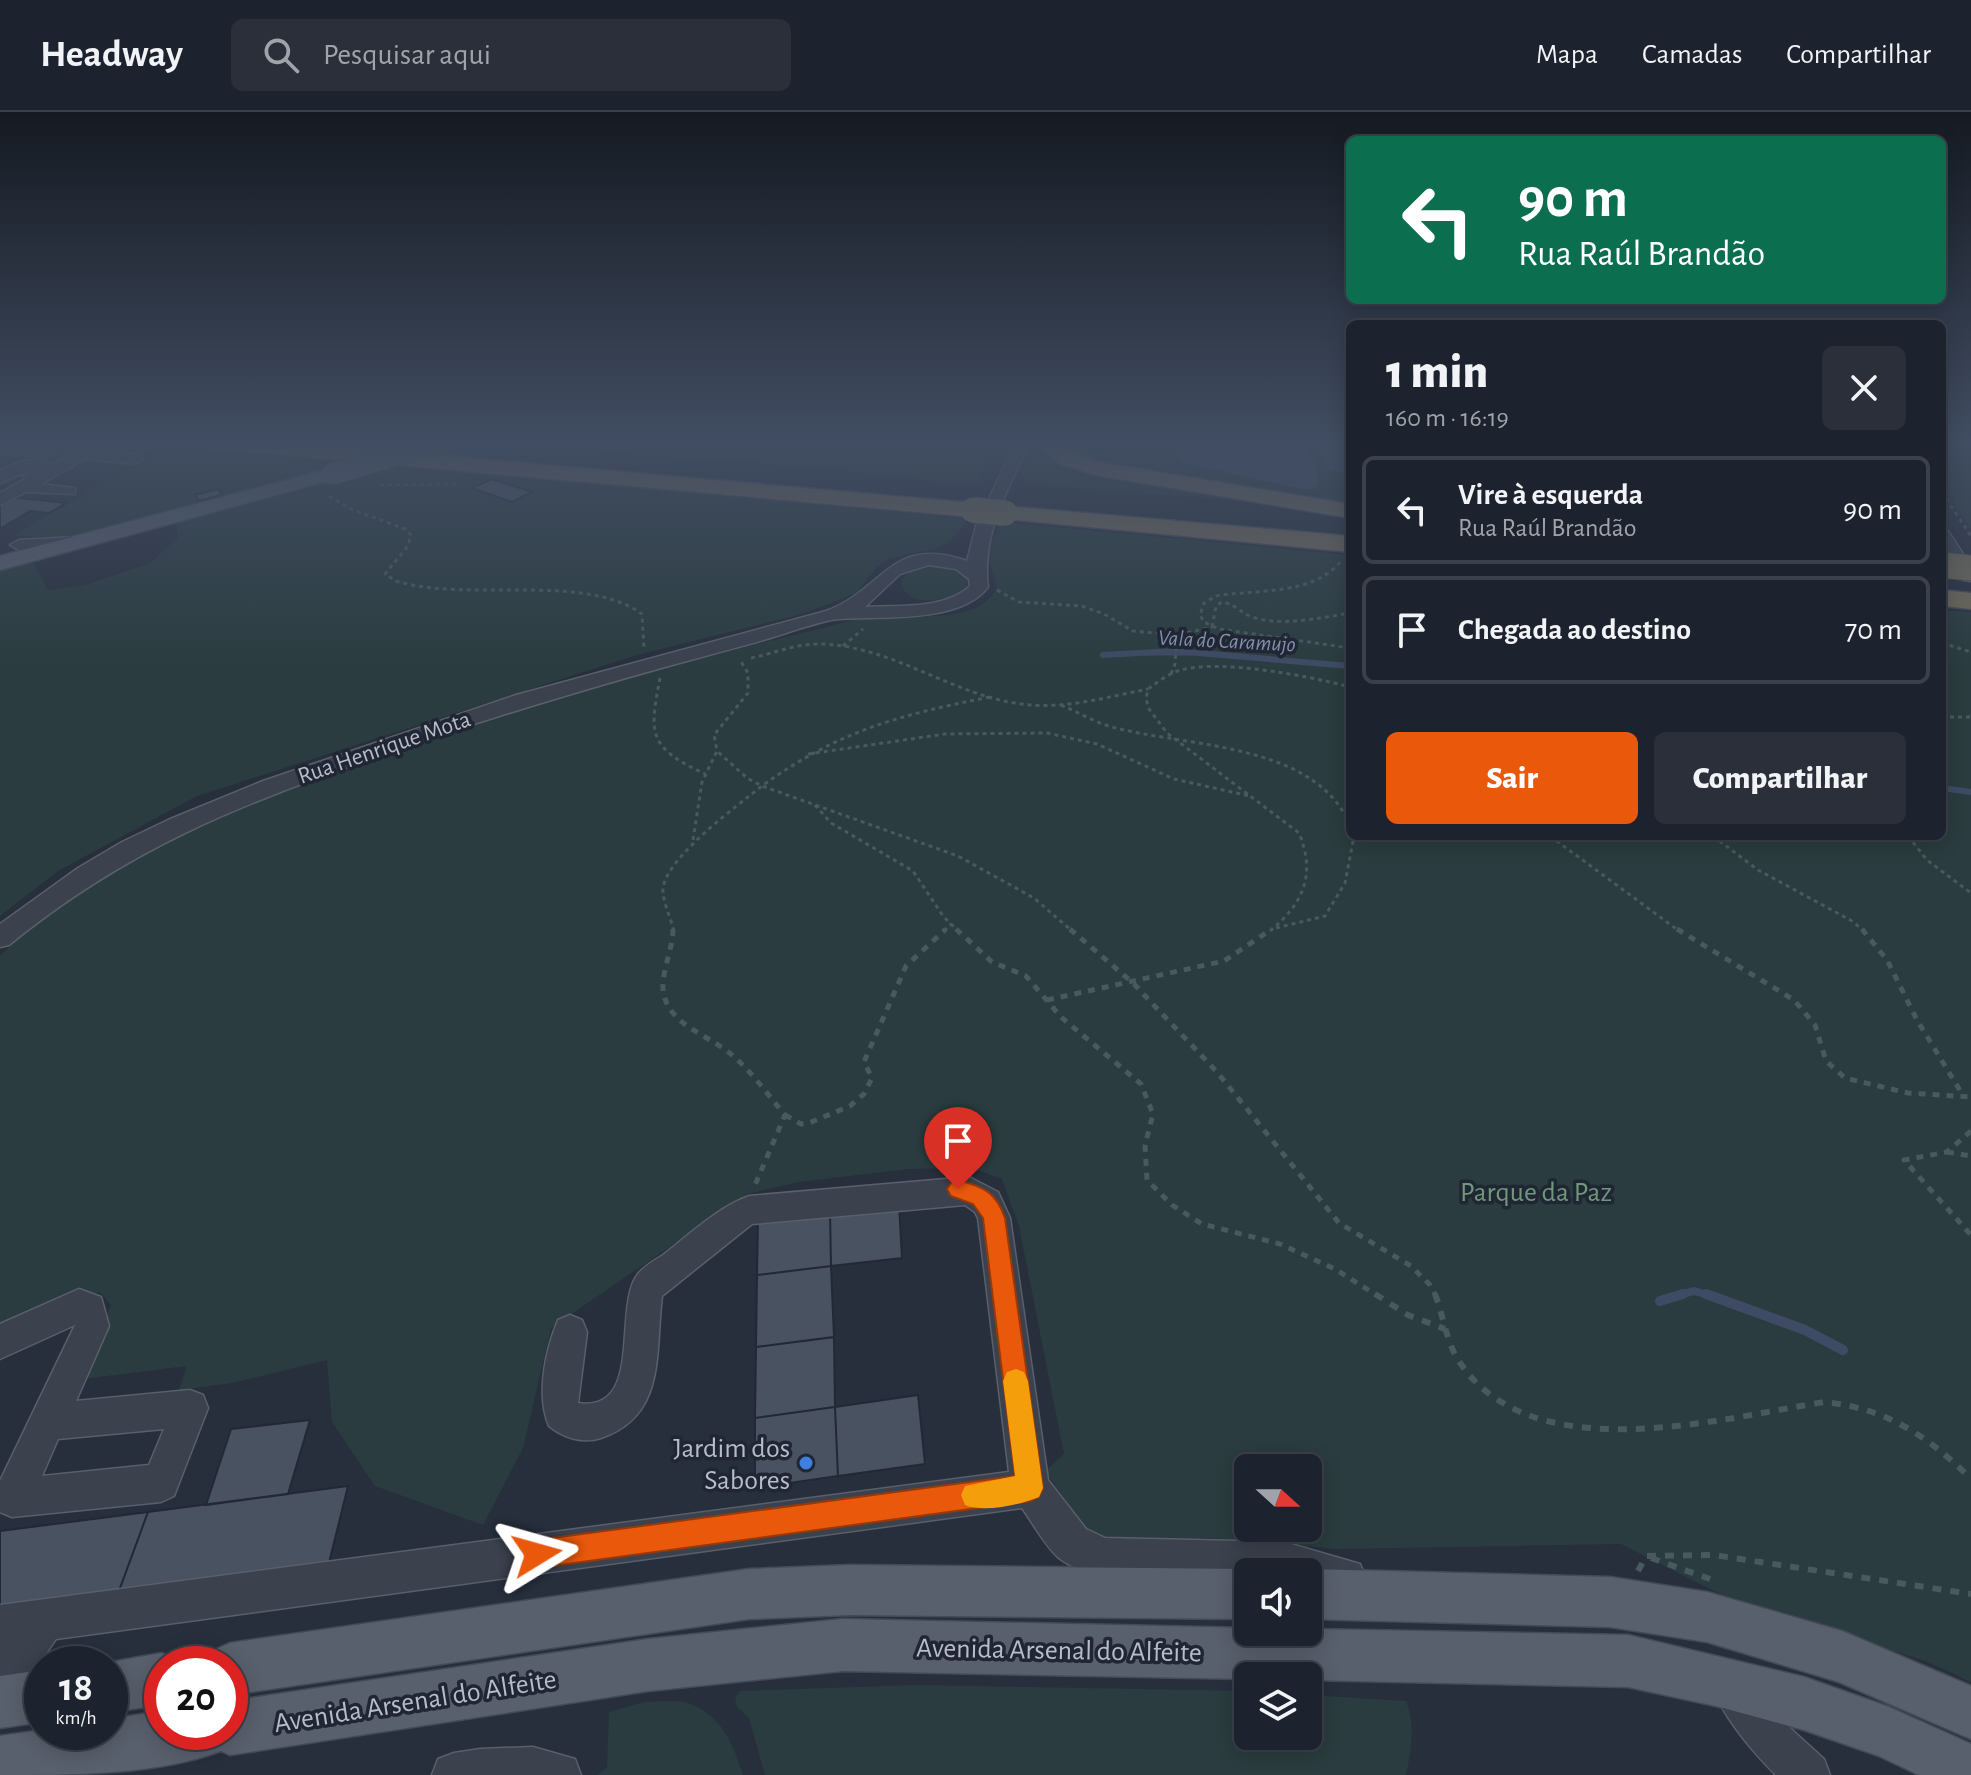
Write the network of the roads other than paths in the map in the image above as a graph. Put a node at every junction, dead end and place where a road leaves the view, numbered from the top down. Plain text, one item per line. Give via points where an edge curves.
1 (179, 518) edge
2 (982, 518) edge
3 (988, 518) edge
4 (1074, 518) edge
5 (1245, 518) edge
6 (1346, 527) edge
7 (1946, 541) edge
8 (0, 545) edge
9 (1346, 549) edge
10 (1946, 549) edge
11 (20, 551) junction
12 (917, 561) junction
13 (0, 563) edge
14 (1946, 567) edge
15 (888, 575) junction
16 (978, 578) junction
17 (1946, 579) edge
18 (1971, 581) edge
19 (1946, 596) edge
20 (926, 608) junction
21 (799, 625) junction
22 (0, 938) edge
23 (570, 1332) dead end
24 (0, 1342) edge
25 (48, 1422) dead end
26 (1030, 1488) junction
27 (1234, 1594) edge
28 (1322, 1594) edge
29 (1413, 1595) junction
30 (45, 1620) junction
31 (0, 1626) edge
32 (248, 1666) edge
33 (1729, 1681) junction
34 (0, 1683) edge
35 (24, 1699) edge
36 (0, 1702) edge
37 (1971, 1713) edge
38 (248, 1725) edge
39 (144, 1741) edge
40 (0, 1763) edge
41 (1971, 1773) edge
42 (454, 1775) edge
43 (559, 1775) edge
44 (1808, 1775) edge

1 - 11 main road, bridge
2 - 12 street via 951,551
3 - 16 street via 976,561
4 - 9 highway
5 - 6 highway
7 - 18 street
8 - 11 street via 13,557
10 - 18 street
11 - 13 main road
12 - 15 street
12 - 16 street via 959,564
14 - 18 highway, bridge
15 - 20 street via 886,589 893,598
15 - 21 street via 850,608
16 - 20 street via 979,587 967,600
17 - 18 highway
18 - 19 highway
20 - 21 street via 868,611
21 - 22 street, Rua Henrique Mota via 542,694 243,794 106,861
23 - 26 street via 559,1397 562,1413 581,1423 606,1420 627,1403 634,1388 650,1285 749,1210 958,1189 973,1192 984,1199 994,1218
24 - 25 street via 71,1307 89,1309 92,1326
26 - 29 street via 1072,1543 1091,1554 1284,1562
26 - 30 street
27 - 32 main road via 749,1594
28 - 29 main road
29 - 37 main road via 1610,1602 1707,1617 1842,1657
30 - 31 street
30 - 34 street
33 - 38 main road, Avenida Arsenal do Alfeite via 1628,1661 843,1645 648,1665
33 - 41 main road, Avenida Arsenal do Alfeite via 1836,1714
33 - 44 street via 1775,1743
35 - 36 main road
39 - 40 main road
42 - 43 street via 521,1767

